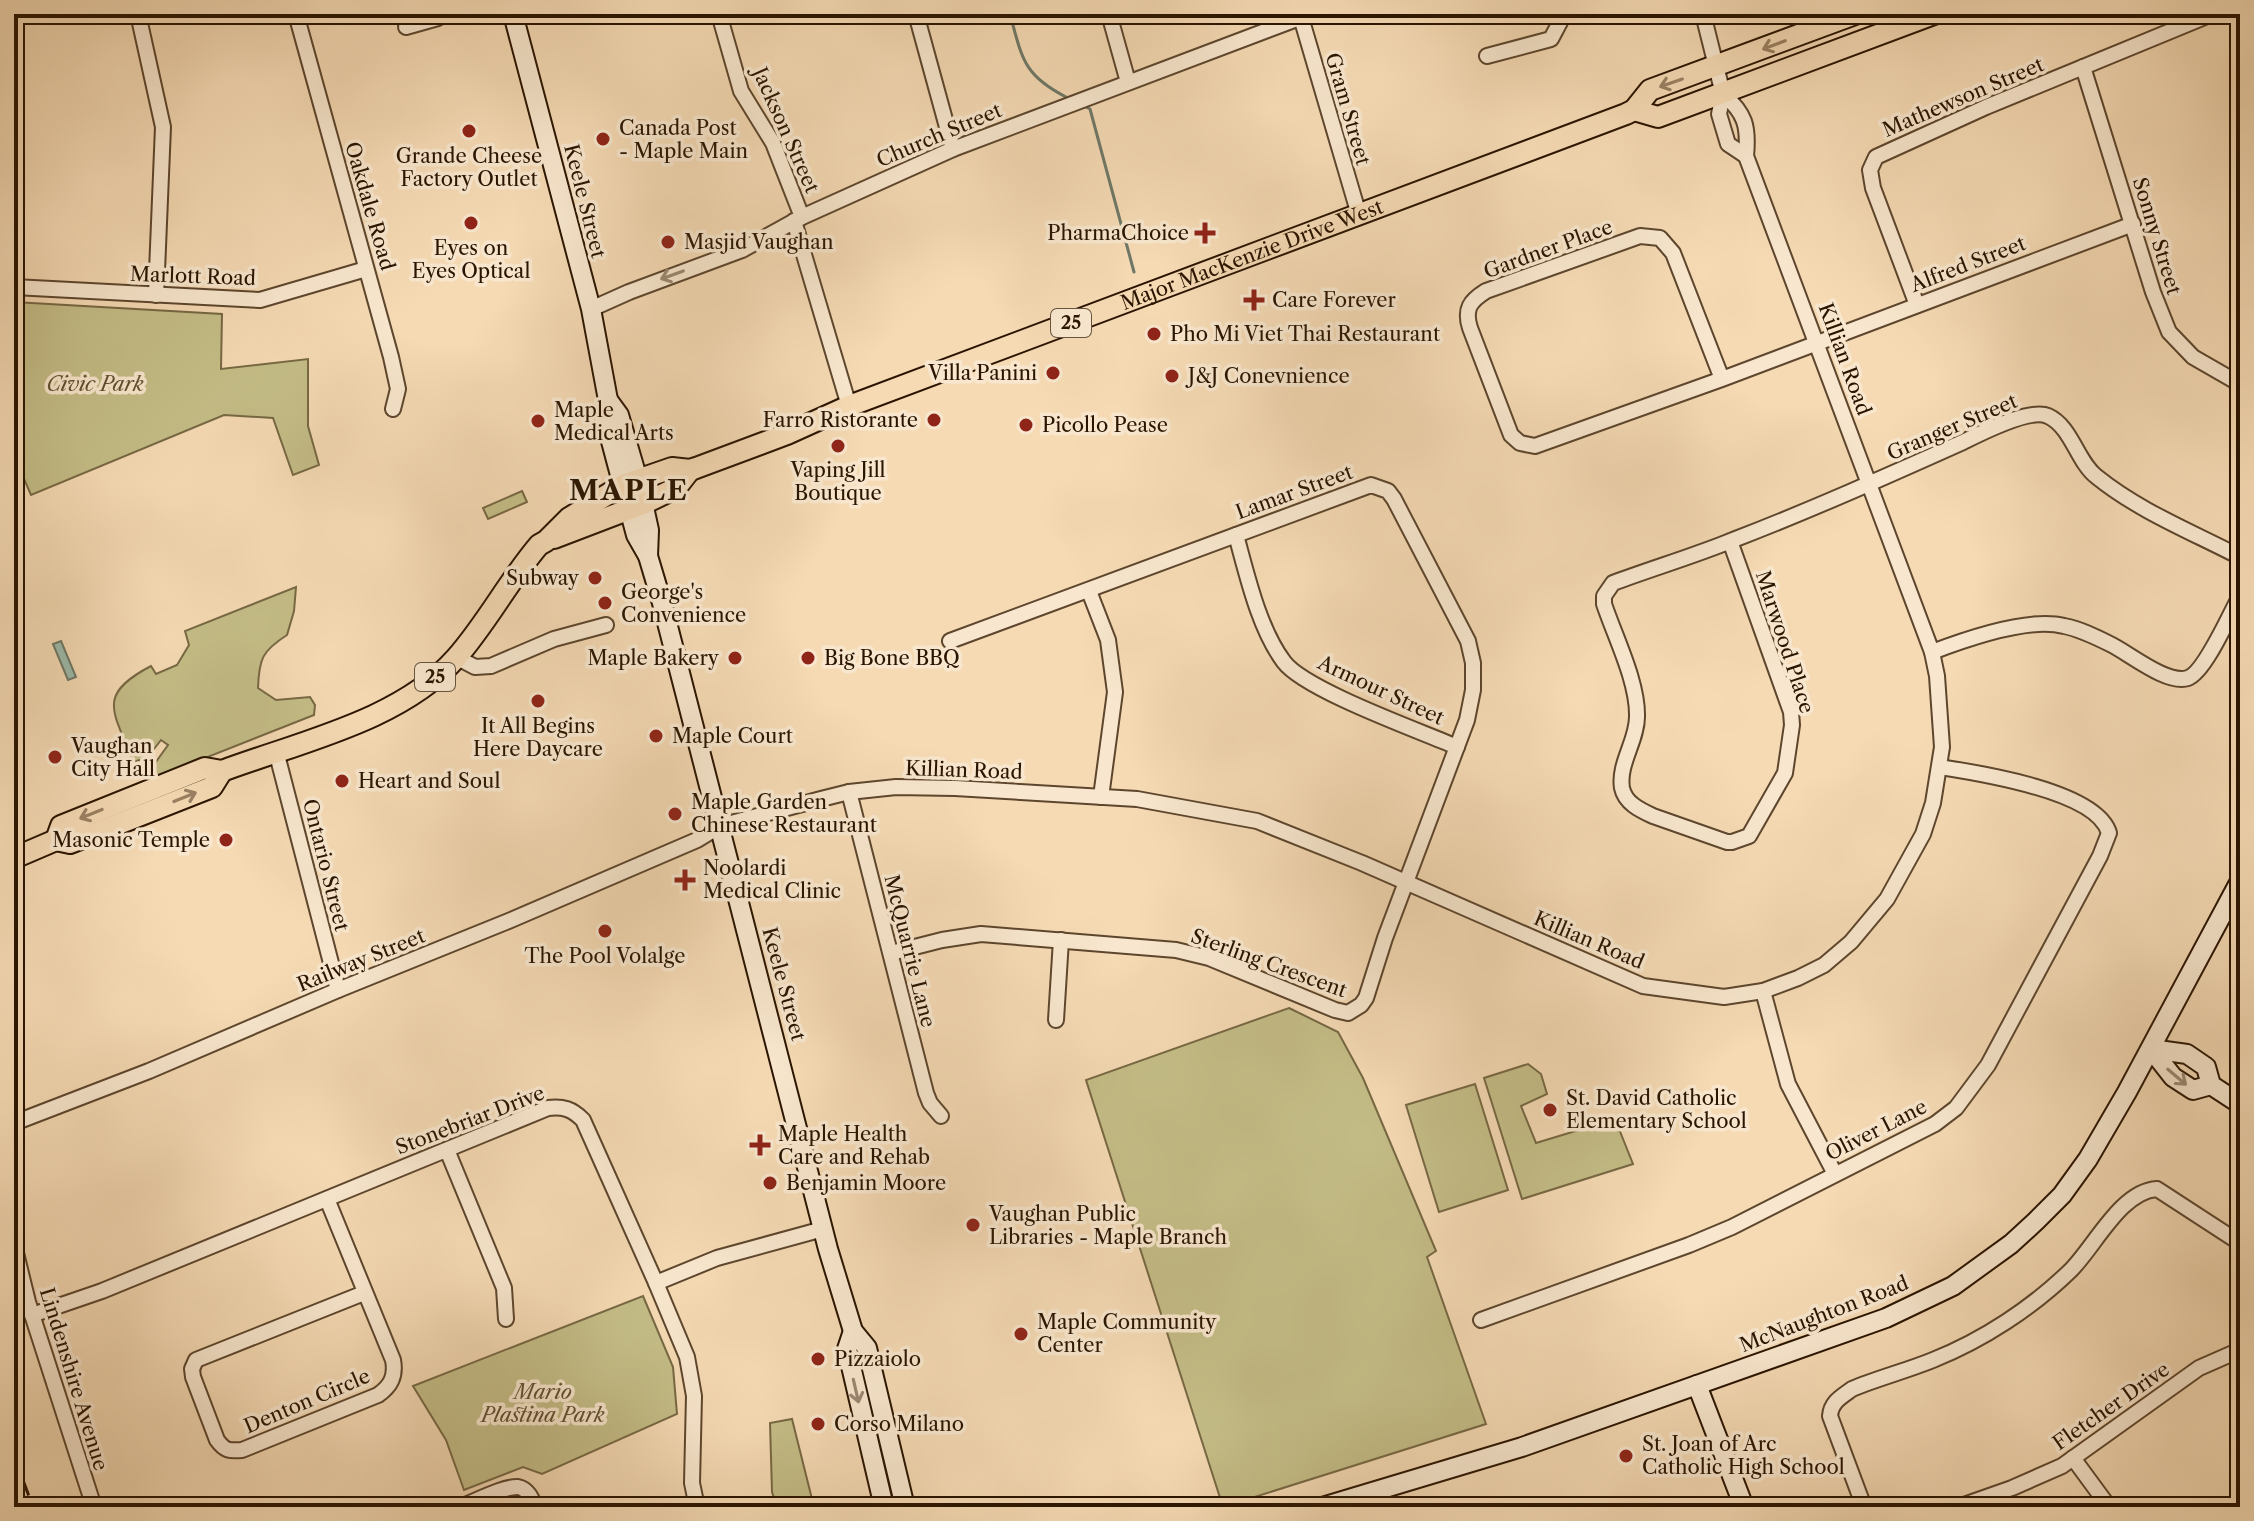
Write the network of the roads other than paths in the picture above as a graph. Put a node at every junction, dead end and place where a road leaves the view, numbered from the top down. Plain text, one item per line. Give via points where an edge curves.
1 (138, 14) edge
2 (296, 14) edge
3 (437, 14) edge
4 (513, 14) edge
5 (719, 14) edge
6 (916, 14) edge
7 (1109, 14) edge
8 (1560, 14) edge
9 (1703, 14) edge
10 (1855, 14) edge
11 (1934, 14) edge
12 (2212, 14) edge
13 (1304, 15) edge
14 (406, 27) dead end
15 (1487, 56) dead end
16 (1716, 67) junction
17 (2083, 67) junction
18 (1128, 82) junction
19 (1723, 94) junction
20 (1634, 110) junction
21 (14, 148) edge
22 (953, 149) junction
23 (1746, 156) junction
24 (14, 206) edge
25 (1359, 215) junction
26 (798, 219) junction
27 (2133, 224) junction
28 (366, 269) junction
29 (14, 287) edge
30 (156, 295) junction
31 (1917, 305) junction
32 (591, 309) junction
33 (1818, 343) junction
34 (1722, 379) junction
35 (2240, 384) edge
36 (849, 406) junction
37 (393, 409) dead end
38 (690, 470) junction
39 (630, 482) junction
40 (1870, 484) junction
41 (636, 506) junction
42 (1236, 535) junction
43 (546, 541) junction
44 (1730, 541) junction
45 (2240, 557) edge
46 (1089, 591) junction
47 (2240, 596) edge
48 (606, 625) dead end
49 (950, 641) dead end
50 (1932, 652) junction
51 (456, 657) junction
52 (1457, 747) junction
53 (276, 751) junction
54 (1940, 767) junction
55 (849, 792) junction
56 (1101, 797) junction
57 (720, 826) junction
58 (14, 858) edge
59 (2240, 881) edge
60 (1405, 884) junction
61 (1061, 940) junction
62 (891, 953) junction
63 (338, 990) junction
64 (1763, 991) junction
65 (1056, 1020) dead end
66 (2151, 1049) junction
67 (2211, 1085) junction
68 (2240, 1104) edge
69 (941, 1116) dead end
70 (14, 1123) edge
71 (447, 1150) junction
72 (1835, 1174) junction
73 (327, 1199) junction
74 (15, 1214) edge
75 (823, 1229) junction
76 (2240, 1243) edge
77 (656, 1283) junction
78 (364, 1293) junction
79 (32, 1315) junction
80 (506, 1319) dead end
81 (1481, 1320) dead end
82 (853, 1331) junction
83 (2240, 1350) edge
84 (1697, 1385) junction
85 (2073, 1458) junction
86 (94, 1507) edge
87 (460, 1507) edge
88 (535, 1507) edge
89 (697, 1507) edge
90 (884, 1507) edge
91 (905, 1507) edge
92 (1322, 1507) edge
93 (1744, 1507) edge
94 (1864, 1507) edge
95 (1958, 1507) edge
96 (2109, 1507) edge

1 - 30 street via 163,127
2 - 28 street, Oakdale Road
3 - 14 street via 438,18
4 - 32 main road, Keele Street
5 - 26 street, Jackson Street via 741,91 773,143
6 - 22 street
7 - 18 street
8 - 15 street via 1551,39
9 - 16 street
10 -> 16 main road, Major MacKenzie Drive West / 25
11 - 19 main road, Major MacKenzie Drive West / 25
12 - 17 street, Mathewson Street
13 - 18 street, Church Street
13 - 25 street, Gram Street
16 - 19 street
16 -> 20 main road, Major MacKenzie Drive West / 25 via 1650,90
17 - 27 street, Sonny Street
17 - 31 street, Mathewson Street via 1876,157 1870,170 1873,188
18 - 22 street, Church Street
19 - 20 main road, Major MacKenzie Drive West / 25 via 1658,117
19 - 23 street, Killian Road via 1739,108 1748,136
19 - 23 street, Killian Road via 1719,114 1728,144
20 - 25 main road, Major MacKenzie Drive West / 25
21 - 24 street
22 - 26 street, Church Street
23 - 33 street, Killian Road
25 - 36 main road, Major MacKenzie Drive West / 25
26 -> 32 street, Church Street via 742,250
26 - 36 street, Jackson Street
27 - 31 street, Alfred Street
27 - 35 street, Sonny Street via 2169,332 2193,357
28 - 30 street, Marlott Road via 260,300
28 - 37 street, Oakdale Road via 398,389
29 - 30 street, Marlott Road
31 - 33 street, Alfred Street
32 - 39 main road, Keele Street via 608,400 605,419
33 - 34 street, Gardner Place
33 - 40 street, Killian Road
34 - 34 street, Gardner Place via 1673,253 1660,238 1640,236 1486,291 1467,309 1501,412 1520,443 1535,446
36 - 38 main road, Major MacKenzie Drive West / 25
38 - 39 main road, Major MacKenzie Drive West / 25 via 672,468
38 - 41 main road, Major MacKenzie Drive West / 25 via 676,488
39 - 41 main road, Keele Street
39 - 43 main road, Major MacKenzie Drive West / 25 via 569,518
40 - 44 street, Marwood Place
40 - 45 street, Granger Street via 2038,413 2060,425 2098,479
40 - 50 street, Killian Road
41 - 43 main road, Major MacKenzie Drive West / 25
41 - 57 main road, Keele Street via 636,535 648,556
42 - 46 street, Lamar Street
42 - 52 street, Armour Street via 1264,623 1285,664 1328,691
42 - 52 street, Lamar Street via 1359,488 1371,485 1388,491 1468,641 1473,690
43 - 51 main road, Major MacKenzie Drive West / 25 via 522,565
44 - 44 street, Marwood Place via 1613,583 1604,596 1637,717 1621,779 1624,796 1653,816 1732,842 1749,836 1785,773 1792,725
46 - 49 street, Lamar Street
46 - 56 street via 1108,640 1115,692
47 - 50 street via 2199,671 2186,679 2169,677 2062,625 2019,626
48 - 51 street via 554,639 491,666 475,667
50 - 54 street, Killian Road via 1943,730
51 - 53 main road, Major MacKenzie Drive West / 25 via 402,702
52 - 60 street, Lamar Street
53 - 58 main road, Major MacKenzie Drive West / 25 via 222,771 205,768 135,794 61,826 56,840
53 - 63 street, Ontario Street
54 - 64 street, Killian Road via 1923,834 1870,923 1824,965
54 - 72 street, Oliver Lane via 2057,794 2101,819 2109,833 1988,1065 1956,1108
55 - 56 street, Killian Road via 927,787
55 - 57 street, Killian Road
55 - 62 street, McQuarrie Lane
56 - 60 street, Killian Road via 1257,821
57 - 63 street, Railway Street
57 - 75 main road, Keele Street
59 - 66 main road, McNaughton Road
60 - 61 street, Sterling Crescent via 1366,998 1348,1013 1209,958
60 - 64 street, Killian Road via 1643,986 1724,997
61 - 62 street, Sterling Crescent via 981,934
61 - 65 street
62 - 69 street, McQuarrie Lane via 926,1093
63 - 70 street, Railway Street
64 - 72 street via 1788,1084
66 - 67 main road via 2187,1054 2206,1067
66 -> 67 main road via 2173,1077 2193,1090
66 - 84 main road, McNaughton Road via 2088,1159 2062,1195 2011,1244 1953,1286 1886,1318
67 - 68 main road
71 - 73 street, Stonebriar Drive
71 - 77 street, Stonebriar Drive via 548,1108 573,1111 588,1132
71 - 80 street via 504,1288
72 - 81 street, Oliver Lane via 1689,1245
73 - 78 street, Denton Circle
73 - 79 street, Stonebriar Drive
74 - 79 street, Lindenshire Avenue via 16,1253
75 - 77 street via 717,1258
75 - 82 main road, Keele Street
76 - 94 street via 2157,1189 2139,1193 2070,1271 2019,1313 1960,1348 1852,1389 1831,1407 1830,1416
77 - 89 street, Stonebriar Drive via 687,1357 694,1396 692,1483
78 - 78 street, Denton Circle via 196,1360 193,1377 223,1448 242,1450 390,1387 393,1360
79 - 86 street, Lindenshire Avenue
82 -> 90 main road, Keele Street via 847,1349
82 - 91 main road, Keele Street via 867,1348
83 - 85 street, Fletcher Drive via 2189,1375
84 - 92 main road, McNaughton Road via 1522,1447
84 - 93 main road
85 - 95 street, Fletcher Drive via 2032,1480
85 - 96 street
87 - 88 street via 518,1487 528,1492

